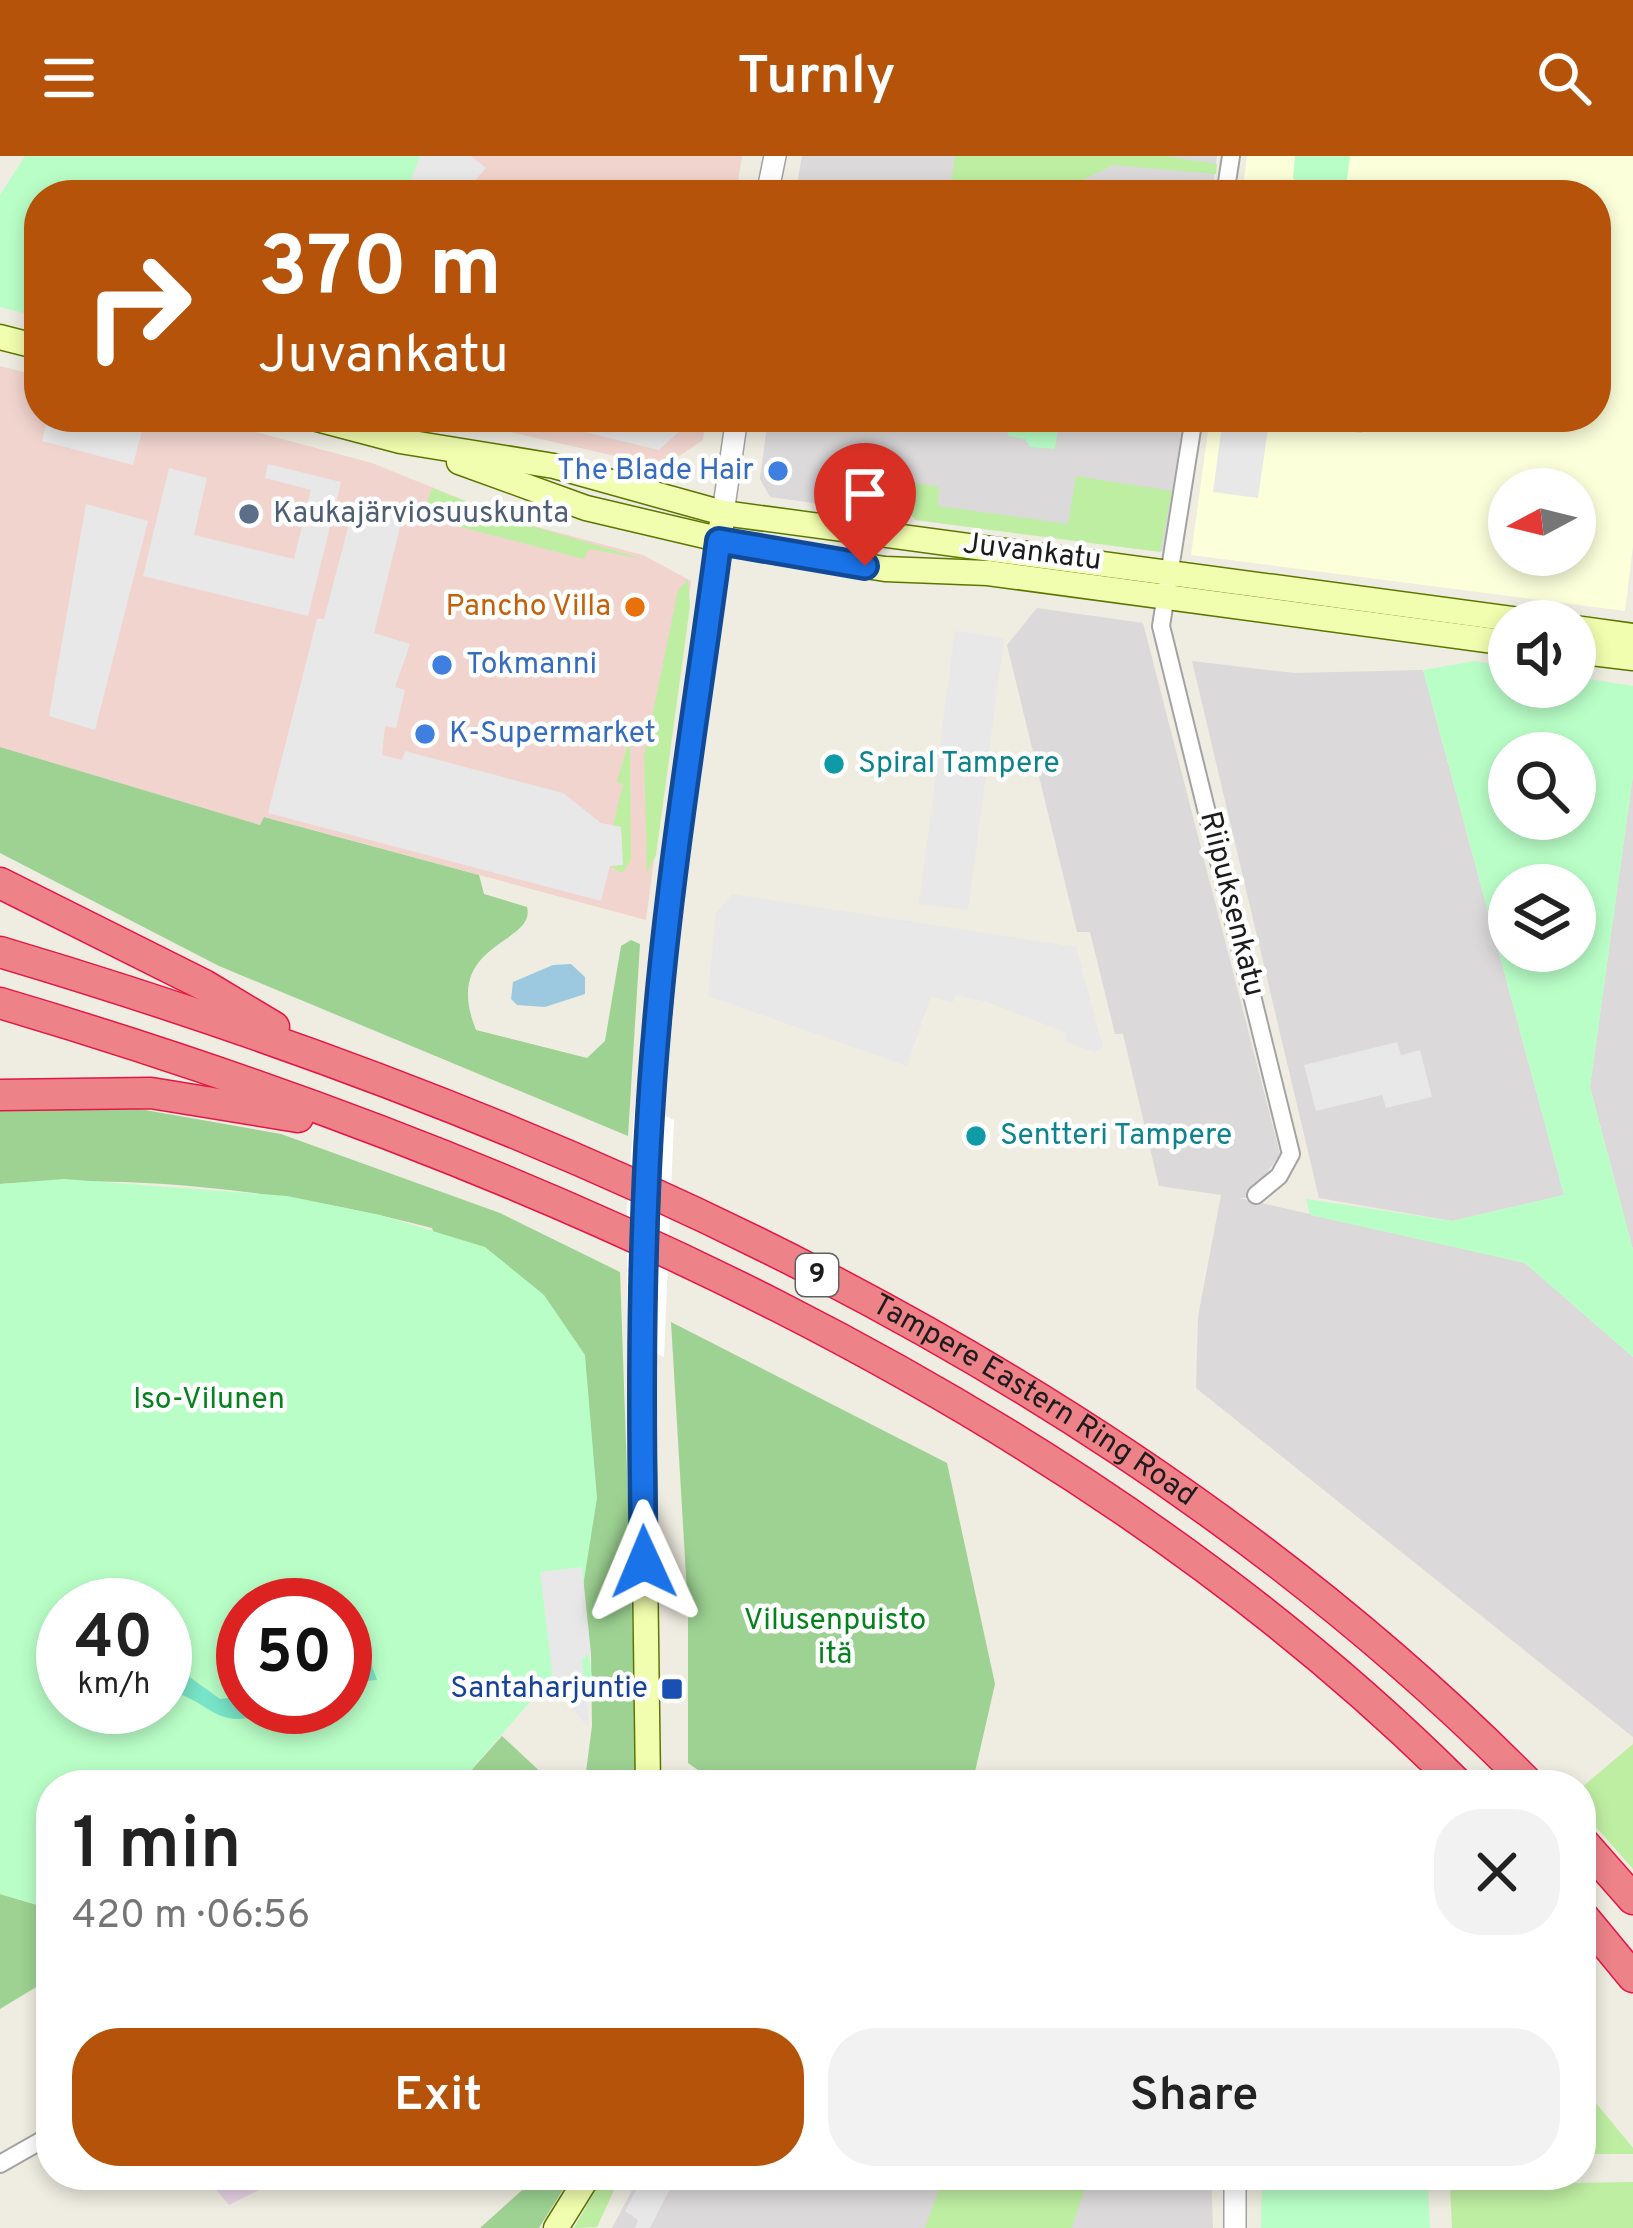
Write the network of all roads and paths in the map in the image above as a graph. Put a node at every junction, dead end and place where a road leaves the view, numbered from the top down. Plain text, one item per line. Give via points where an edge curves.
1 (366, 432) edge
2 (735, 432) edge
3 (1191, 432) edge
4 (400, 441) junction
5 (723, 513) junction
6 (719, 541) junction
7 (1170, 571) junction
8 (1165, 600) junction
9 (1488, 616) edge
10 (1596, 631) edge
11 (1633, 636) edge
12 (1488, 640) edge
13 (1596, 654) edge
14 (1633, 658) edge
15 (0, 883) edge
16 (0, 952) edge
17 (0, 1003) edge
18 (341, 1067) junction
19 (0, 1095) edge
20 (364, 1126) junction
21 (1256, 1195) dead end
22 (648, 1770) edge
23 (1442, 1770) edge
24 (1514, 1770) edge
25 (1596, 1857) edge
26 (1633, 1899) edge
27 (1596, 1932) edge
28 (1633, 1978) edge
29 (36, 2144) edge
30 (0, 2164) edge
31 (580, 2190) edge
32 (1235, 2190) edge
33 (556, 2228) edge
34 (1235, 2228) edge

1 - 4 main road, Juvankatu
2 - 5 street
3 - 7 street
4 - 5 main road, Juvankatu via 554,466
4 - 6 main road, Juvankatu via 586,508
5 - 6 main road
5 - 7 main road, Juvankatu
6 - 8 main road, Juvankatu
6 - 22 main road, bridge via 670,892 650,1108 642,1346
7 - 8 street
7 - 9 main road, Juvankatu
8 - 12 main road, Juvankatu
8 - 21 street, Riipuksenkatu via 1161,626 1292,1154
10 - 11 main road
13 - 14 main road
15 - 18 highway via 204,985
16 - 18 highway, Tampere Eastern Ring Road / 9
17 - 20 highway, Tampere Eastern Ring Road / 9
18 - 24 highway, Tampere Eastern Ring Road / 9 via 596,1167 944,1341 1281,1564 1459,1713
19 - 20 highway via 152,1093
20 - 23 highway, Tampere Eastern Ring Road / 9 via 792,1315 1025,1447 1249,1601
25 - 26 highway
27 - 28 highway
29 - 30 street
31 - 33 main road
32 - 34 street

